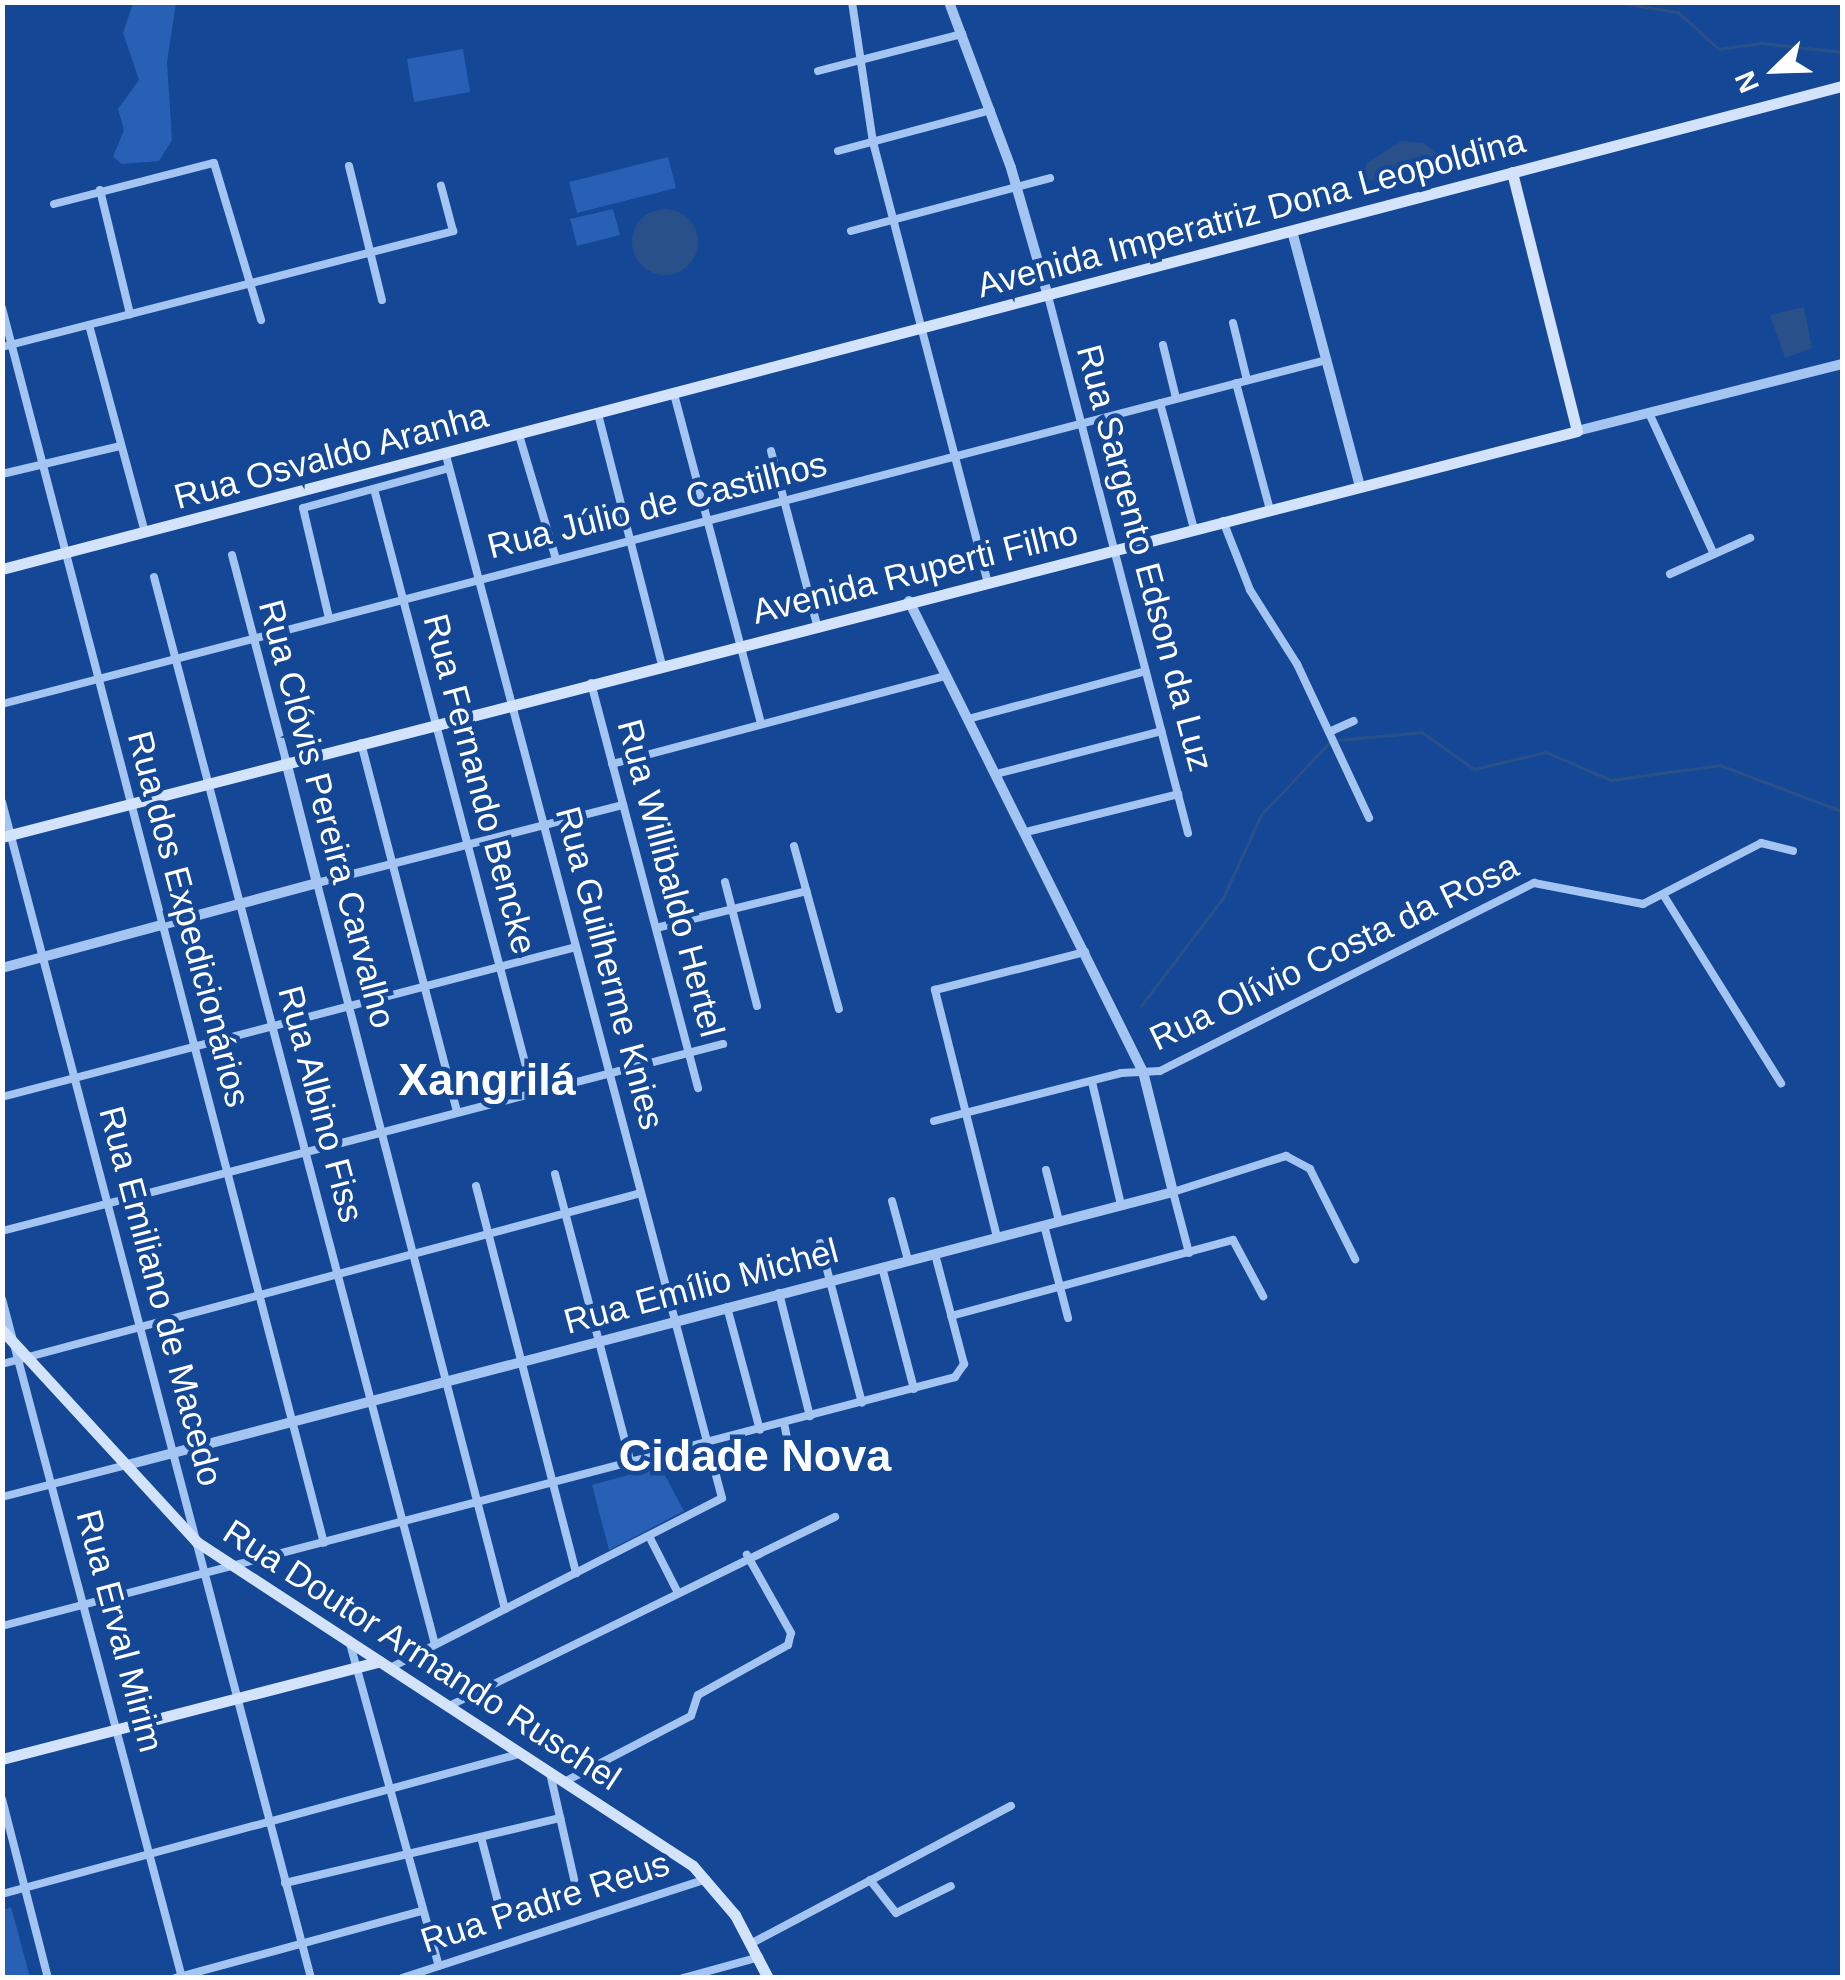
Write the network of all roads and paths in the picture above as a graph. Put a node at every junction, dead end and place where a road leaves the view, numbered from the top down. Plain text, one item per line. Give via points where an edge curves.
1 (852, 2) edge
2 (949, 2) edge
3 (962, 34) junction
4 (860, 60) junction
5 (818, 71) dead end
6 (1842, 86) edge
7 (991, 110) junction
8 (873, 142) junction
9 (838, 151) dead end
10 (349, 166) dead end
11 (1512, 172) junction
12 (1050, 178) dead end
13 (441, 186) dead end
14 (1016, 187) junction
15 (100, 190) junction
16 (54, 204) dead end
17 (893, 220) junction
18 (851, 231) dead end
19 (1292, 231) junction
20 (370, 253) junction
21 (251, 282) junction
22 (1048, 296) junction
23 (382, 300) dead end
24 (2, 308) edge
25 (130, 314) junction
26 (261, 320) dead end
27 (1233, 323) dead end
28 (89, 325) junction
29 (922, 328) junction
30 (1163, 345) dead end
31 (8, 346) edge
32 (1326, 360) junction
33 (1842, 364) edge
34 (1247, 380) junction
35 (1236, 383) junction
36 (674, 394) junction
37 (1176, 398) junction
38 (1160, 402) junction
39 (1649, 413) junction
40 (598, 414) junction
41 (1081, 422) junction
42 (1577, 431) junction
43 (519, 435) junction
44 (120, 446) junction
45 (771, 450) dead end
46 (444, 452) junction
47 (955, 455) junction
48 (41, 464) junction
49 (449, 468) junction
50 (2, 474) edge
51 (1360, 486) junction
52 (374, 490) junction
53 (784, 501) junction
54 (1270, 510) junction
55 (1223, 521) junction
56 (706, 522) junction
57 (1194, 529) junction
58 (145, 534) junction
59 (1750, 538) dead end
60 (629, 541) junction
61 (1114, 549) junction
62 (65, 554) junction
63 (1714, 554) junction
64 (232, 555) dead end
65 (556, 559) junction
66 (2, 569) edge
67 (1670, 574) dead end
68 (154, 577) dead end
69 (478, 579) junction
70 (988, 581) junction
71 (403, 599) junction
72 (910, 601) junction
73 (329, 618) junction
74 (816, 625) junction
75 (254, 638) junction
76 (739, 645) junction
77 (175, 658) junction
78 (662, 664) junction
79 (1146, 671) junction
80 (946, 676) junction
81 (98, 679) junction
82 (591, 682) junction
83 (511, 703) junction
84 (2, 704) edge
85 (968, 720) junction
86 (435, 722) junction
87 (1354, 722) dead end
88 (761, 724) junction
89 (1162, 730) junction
90 (1329, 732) junction
91 (362, 743) junction
92 (286, 762) junction
93 (612, 764) junction
94 (996, 774) junction
95 (208, 782) junction
96 (1178, 794) junction
97 (2, 802) edge
98 (130, 803) junction
99 (623, 805) junction
100 (1368, 818) dead end
101 (544, 825) junction
102 (1026, 832) junction
103 (1188, 833) dead end
104 (6, 836) edge
105 (468, 844) junction
106 (794, 846) dead end
107 (1793, 851) dead end
108 (393, 864) junction
109 (724, 882) dead end
110 (317, 883) junction
111 (807, 891) junction
112 (1664, 896) junction
113 (240, 904) junction
114 (732, 910) junction
115 (162, 925) junction
116 (656, 928) junction
117 (576, 947) junction
118 (1085, 952) junction
119 (44, 956) junction
120 (2, 968) edge
121 (500, 968) junction
122 (425, 988) junction
123 (757, 1006) dead end
124 (349, 1007) junction
125 (839, 1009) dead end
126 (272, 1027) junction
127 (723, 1044) dead end
128 (194, 1048) junction
129 (688, 1053) junction
130 (1143, 1072) junction
131 (610, 1073) junction
132 (75, 1078) junction
133 (1092, 1082) junction
134 (1781, 1083) dead end
135 (698, 1088) dead end
136 (533, 1092) junction
137 (2, 1097) edge
138 (457, 1112) junction
139 (966, 1113) junction
140 (934, 1121) dead end
141 (382, 1132) junction
142 (306, 1153) junction
143 (1046, 1170) dead end
144 (226, 1173) junction
145 (555, 1174) dead end
146 (476, 1186) dead end
147 (1173, 1192) junction
148 (641, 1194) junction
149 (892, 1202) dead end
150 (108, 1204) junction
151 (1121, 1204) junction
152 (565, 1212) junction
153 (1060, 1220) junction
154 (1044, 1225) junction
155 (2, 1231) edge
156 (488, 1233) junction
157 (998, 1237) junction
158 (820, 1244) dead end
159 (413, 1252) junction
160 (1189, 1253) junction
161 (935, 1254) junction
162 (1355, 1259) dead end
163 (908, 1260) junction
164 (882, 1267) junction
165 (337, 1272) junction
166 (829, 1280) junction
167 (1060, 1287) junction
168 (258, 1293) junction
169 (779, 1293) junction
170 (1263, 1296) dead end
171 (2, 1300) edge
172 (727, 1307) junction
173 (950, 1316) junction
174 (1068, 1318) dead end
175 (675, 1320) junction
176 (140, 1324) junction
177 (2, 1330) edge
178 (599, 1341) junction
179 (12, 1342) junction
180 (23, 1359) junction
181 (522, 1361) junction
182 (2, 1364) edge
183 (446, 1381) junction
184 (914, 1389) junction
185 (370, 1401) junction
186 (862, 1403) junction
187 (810, 1416) junction
188 (290, 1418) junction
189 (784, 1423) junction
190 (760, 1430) junction
191 (707, 1442) junction
192 (174, 1452) junction
193 (792, 1463) dead end
194 (631, 1464) junction
195 (127, 1465) junction
196 (53, 1484) junction
197 (554, 1484) junction
198 (2, 1498) edge
199 (478, 1504) junction
200 (834, 1517) dead end
201 (403, 1524) junction
202 (649, 1536) junction
203 (197, 1542) junction
204 (324, 1544) junction
205 (747, 1555) junction
206 (231, 1567) junction
207 (206, 1573) junction
208 (576, 1573) junction
209 (676, 1591) junction
210 (84, 1605) junction
211 (505, 1609) junction
212 (2, 1626) edge
213 (349, 1640) junction
214 (434, 1644) junction
215 (385, 1664) junction
216 (355, 1668) junction
217 (237, 1698) junction
218 (449, 1706) junction
219 (117, 1729) junction
220 (521, 1754) junction
221 (2, 1759) edge
222 (550, 1773) junction
223 (564, 1782) junction
224 (387, 1790) junction
225 (2, 1800) edge
226 (1011, 1806) dead end
227 (560, 1818) junction
228 (269, 1822) junction
229 (480, 1837) junction
230 (150, 1854) junction
231 (404, 1855) junction
232 (706, 1878) junction
233 (574, 1880) dead end
234 (870, 1880) junction
235 (285, 1882) junction
236 (951, 1886) dead end
237 (25, 1888) junction
238 (2, 1894) edge
239 (500, 1910) dead end
240 (420, 1911) junction
241 (752, 1943) junction
242 (302, 1944) junction
243 (759, 1957) junction
244 (438, 1966) junction
245 (179, 1977) edge
246 (48, 1978) edge
247 (311, 1978) edge
248 (402, 1978) edge
249 (683, 1978) edge
250 (768, 1978) edge

1 - 4 street
2 - 3 street
3 - 4 street
3 - 7 street
4 - 5 street
4 - 8 street
6 - 11 main road, Avenida Imperatriz Dona Leopoldina
7 - 8 street
7 - 14 street
8 - 9 street
8 - 17 street
10 - 20 street
11 - 19 main road, Avenida Imperatriz Dona Leopoldina
11 - 42 main road
12 - 14 street
13 - 20 street via 453,231
14 - 17 street
14 - 22 street
15 - 16 street
15 - 21 street via 214,163 222,171
15 - 25 street
17 - 18 street
17 - 29 street
19 - 22 main road, Avenida Imperatriz Dona Leopoldina
19 - 32 street
20 - 21 street
20 - 23 street
21 - 25 street
21 - 26 street
22 - 29 main road, Avenida Imperatriz Dona Leopoldina
22 - 41 street, Rua Sargento Edson da Luz
24 - 31 street, Rua dos Expedicionários
25 - 28 street
27 - 34 street
28 - 31 street
28 - 44 street
29 - 36 main road, Avenida Imperatriz Dona Leopoldina
29 - 47 street
30 - 37 street
31 - 48 street, Rua dos Expedicionários
32 - 34 street, Rua Júlio de Castilhos
32 - 51 street
33 - 39 street, Avenida Ruperti Filho
34 - 35 street, Rua Júlio de Castilhos
35 - 37 street, Rua Júlio de Castilhos
35 - 54 street
36 - 40 main road, Rua Osvaldo Aranha
36 - 56 street
37 - 38 street, Rua Júlio de Castilhos
38 - 41 street, Rua Júlio de Castilhos
38 - 57 street
39 - 42 street, Avenida Ruperti Filho
39 - 63 street
40 - 43 main road, Rua Osvaldo Aranha
40 - 60 street
41 - 47 street, Rua Júlio de Castilhos
41 - 61 street, Rua Sargento Edson da Luz
42 - 51 main road, Avenida Ruperti Filho
43 - 46 main road, Rua Osvaldo Aranha
43 - 65 street
44 - 48 street
44 - 58 street
45 - 53 street
46 - 49 street, Rua Guilherme Knies
46 - 58 main road, Rua Osvaldo Aranha
47 - 53 street, Rua Júlio de Castilhos
47 - 70 street
48 - 50 street
48 - 62 street, Rua dos Expedicionários
49 - 52 street
49 - 69 street, Rua Guilherme Knies
51 - 54 main road, Avenida Ruperti Filho
52 - 71 street, Rua Fernando Bencke
52 - 73 street via 301,511
53 - 56 street, Rua Júlio de Castilhos
53 - 74 street
54 - 55 main road, Avenida Ruperti Filho
55 - 57 main road, Avenida Ruperti Filho
55 - 90 street via 1250,590
56 - 60 street, Rua Júlio de Castilhos
56 - 76 street
57 - 61 main road, Avenida Ruperti Filho
58 - 62 main road, Rua Osvaldo Aranha
59 - 63 street
60 - 65 street, Rua Júlio de Castilhos
60 - 78 street
61 - 70 main road, Avenida Ruperti Filho
61 - 79 street, Rua Sargento Edson da Luz
62 - 66 main road, Rua Osvaldo Aranha
62 - 81 street, Rua dos Expedicionários
63 - 67 street
64 - 75 street, Rua Clóvis Pereira Carvalho
65 - 69 street, Rua Júlio de Castilhos
68 - 77 street, Rua Albino Fiss
69 - 71 street, Rua Júlio de Castilhos
69 - 83 street, Rua Guilherme Knies
70 - 72 main road, Avenida Ruperti Filho
71 - 73 street, Rua Júlio de Castilhos
71 - 86 street, Rua Fernando Bencke
72 - 74 main road, Avenida Ruperti Filho
72 - 80 street
73 - 75 street, Rua Júlio de Castilhos
74 - 76 main road, Avenida Ruperti Filho
75 - 77 street, Rua Júlio de Castilhos
75 - 92 street, Rua Clóvis Pereira Carvalho
76 - 78 main road, Avenida Ruperti Filho
76 - 88 street
77 - 81 street, Rua Júlio de Castilhos
77 - 95 street, Rua Albino Fiss
78 - 82 main road, Avenida Ruperti Filho
79 - 85 street
79 - 89 street, Rua Sargento Edson da Luz
80 - 85 street
80 - 88 street
81 - 84 street, Rua Júlio de Castilhos
81 - 98 street, Rua dos Expedicionários
82 - 83 main road, Avenida Ruperti Filho
82 - 93 street, Rua Willibaldo Hertel
83 - 86 main road, Avenida Ruperti Filho
83 - 101 street, Rua Guilherme Knies
85 - 94 street
86 - 91 main road, Avenida Ruperti Filho
86 - 105 street, Rua Fernando Bencke
87 - 90 street
88 - 93 street
89 - 94 street
89 - 96 street, Rua Sargento Edson da Luz
90 - 100 street
91 - 92 main road, Avenida Ruperti Filho
91 - 108 street
92 - 95 main road, Avenida Ruperti Filho
92 - 110 street, Rua Clóvis Pereira Carvalho
93 - 99 street, Rua Willibaldo Hertel
94 - 102 street
95 - 98 main road, Avenida Ruperti Filho
95 - 113 street, Rua Albino Fiss
96 - 102 street
96 - 103 street, Rua Sargento Edson da Luz
97 - 104 street, Rua Emiliano de Macedo
98 - 104 main road, Avenida Ruperti Filho
98 - 115 street, Rua dos Expedicionários
99 - 101 street
99 - 116 street, Rua Willibaldo Hertel
101 - 105 street
101 - 117 street, Rua Guilherme Knies
102 - 118 street
104 - 119 street, Rua Emiliano de Macedo
105 - 108 street
105 - 121 street, Rua Fernando Bencke
106 - 111 street
107 - 112 street via 1761,843
108 - 110 street
108 - 122 street
109 - 114 street
110 - 113 street
110 - 124 street, Rua Clóvis Pereira Carvalho
111 - 114 street
111 - 125 street
112 - 130 street, Rua Olívio Costa da Rosa via 1631,904 1534,882 1160,1071
112 - 134 street
113 - 115 street
113 - 126 street, Rua Albino Fiss
114 - 116 street
114 - 123 street
115 - 119 street
115 - 128 street, Rua dos Expedicionários
116 - 129 street, Rua Willibaldo Hertel
117 - 121 street
117 - 131 street, Rua Guilherme Knies
118 - 130 street
118 - 139 street via 935,990
119 - 120 street
119 - 132 street, Rua Emiliano de Macedo
121 - 122 street
121 - 136 street, Rua Fernando Bencke
122 - 124 street
122 - 138 street
124 - 126 street
124 - 141 street, Rua Clóvis Pereira Carvalho
126 - 128 street
126 - 142 street, Rua Albino Fiss
127 - 129 street
128 - 132 street
128 - 144 street, Rua dos Expedicionários
129 - 131 street
129 - 135 street, Rua Willibaldo Hertel
130 - 133 street, Rua Olívio Costa da Rosa
130 - 147 street
131 - 136 street
131 - 148 street, Rua Guilherme Knies
132 - 137 street
132 - 150 street, Rua Emiliano de Macedo
133 - 139 street, Rua Olívio Costa da Rosa
133 - 151 street
136 - 138 street
138 - 141 street
139 - 140 street, Rua Olívio Costa da Rosa
139 - 157 street
141 - 142 street
141 - 159 street, Rua Clóvis Pereira Carvalho
142 - 144 street
142 - 165 street, Rua Albino Fiss
143 - 153 street
144 - 150 street
144 - 168 street, Rua dos Expedicionários
145 - 152 street
146 - 156 street
147 - 151 street, Rua Emílio Michel
147 - 160 street
147 - 162 street, Rua Emílio Michel via 1300,1157
148 - 152 street
148 - 175 street, Rua Guilherme Knies
149 - 163 street
150 - 155 street
150 - 176 street, Rua Emiliano de Macedo
151 - 153 street, Rua Emílio Michel
152 - 156 street
152 - 178 street
153 - 154 street, Rua Emílio Michel
154 - 157 street, Rua Emílio Michel
154 - 167 street
156 - 159 street
156 - 181 street
157 - 161 street, Rua Emílio Michel
158 - 166 street
159 - 165 street
159 - 183 street, Rua Clóvis Pereira Carvalho
160 - 167 street
160 - 170 street via 1233,1240
161 - 163 street, Rua Emílio Michel
161 - 173 street
163 - 164 street, Rua Emílio Michel
164 - 166 street, Rua Emílio Michel
164 - 184 street
165 - 168 street
165 - 185 street, Rua Albino Fiss
166 - 169 street, Rua Emílio Michel
166 - 186 street
167 - 173 street
167 - 174 street
168 - 176 street
168 - 188 street, Rua dos Expedicionários
169 - 172 street, Rua Emílio Michel
169 - 187 street
171 - 179 street
172 - 175 street, Rua Emílio Michel
172 - 190 street
173 - 184 street via 964,1370
175 - 178 street, Rua Emílio Michel
175 - 191 street, Rua Guilherme Knies
176 - 180 street
176 - 192 street, Rua Emiliano de Macedo
177 - 179 main road, Rua Doutor Armando Ruschel
178 - 181 street, Rua Emílio Michel
178 - 194 street
179 - 180 main road, Rua Doutor Armando Ruschel
180 - 182 street
180 - 195 main road, Rua Doutor Armando Ruschel
180 - 196 street, Rua Erval Mirim
181 - 183 street, Rua Emílio Michel
181 - 197 street
183 - 185 street, Rua Emílio Michel
183 - 199 street, Rua Clóvis Pereira Carvalho
184 - 186 street
185 - 188 street, Rua Emílio Michel
185 - 201 street, Rua Albino Fiss
186 - 187 street
187 - 189 street
188 - 192 street, Rua Emílio Michel
188 - 204 street, Rua dos Expedicionários
189 - 190 street
189 - 193 street
190 - 191 street
191 - 194 street
191 - 202 street, Rua Guilherme Knies via 722,1498
192 - 195 street, Rua Emílio Michel
192 - 203 street, Rua Emiliano de Macedo
194 - 197 street
195 - 196 street, Rua Emílio Michel
195 - 203 main road, Rua Doutor Armando Ruschel
196 - 198 street, Rua Emílio Michel
196 - 210 street, Rua Erval Mirim
197 - 199 street
197 - 208 street
199 - 201 street
199 - 211 street, Rua Clóvis Pereira Carvalho
200 - 205 street
201 - 204 street
201 - 214 street, Rua Albino Fiss
202 - 208 street
202 - 209 street
203 - 206 main road, Rua Doutor Armando Ruschel
203 - 207 street, Rua Emiliano de Macedo
204 - 206 street
205 - 209 street
205 - 223 street via 791,1633 783,1648 698,1695 691,1716
206 - 207 street
206 - 213 main road, Rua Doutor Armando Ruschel
207 - 210 street
207 - 217 street, Rua Emiliano de Macedo
208 - 211 street
209 - 218 street
210 - 212 street
210 - 219 street, Rua Erval Mirim
211 - 214 street
213 - 215 main road, Rua Doutor Armando Ruschel
213 - 216 street
214 - 215 street
215 - 216 main road
215 - 218 main road, Rua Doutor Armando Ruschel
216 - 217 main road
216 - 224 street
217 - 219 main road
217 - 228 street, Rua Emiliano de Macedo
218 - 220 main road, Rua Doutor Armando Ruschel
219 - 221 main road
219 - 230 street, Rua Erval Mirim
220 - 222 main road, Rua Doutor Armando Ruschel
220 - 224 street
222 - 223 main road, Rua Doutor Armando Ruschel
222 - 227 street
223 - 232 main road, Rua Doutor Armando Ruschel
224 - 228 street
224 - 231 street
225 - 237 street
226 - 234 street
227 - 229 street
227 - 233 street
228 - 230 street
228 - 235 street, Rua Emiliano de Macedo
229 - 231 street
229 - 239 street
230 - 237 street
230 - 245 street, Rua Erval Mirim
231 - 235 street
231 - 240 street
232 - 241 main road, Rua Doutor Armando Ruschel
232 - 244 street, Rua Padre Reus
234 - 236 street via 896,1912
234 - 241 street
235 - 242 street, Rua Emiliano de Macedo
237 - 238 street
237 - 246 street
240 - 242 street
240 - 244 street
241 - 243 main road, Rua Doutor Armando Ruschel
242 - 245 street
242 - 247 street, Rua Emiliano de Macedo
243 - 249 street
243 - 250 main road, Rua Doutor Armando Ruschel
244 - 248 street, Rua Padre Reus

